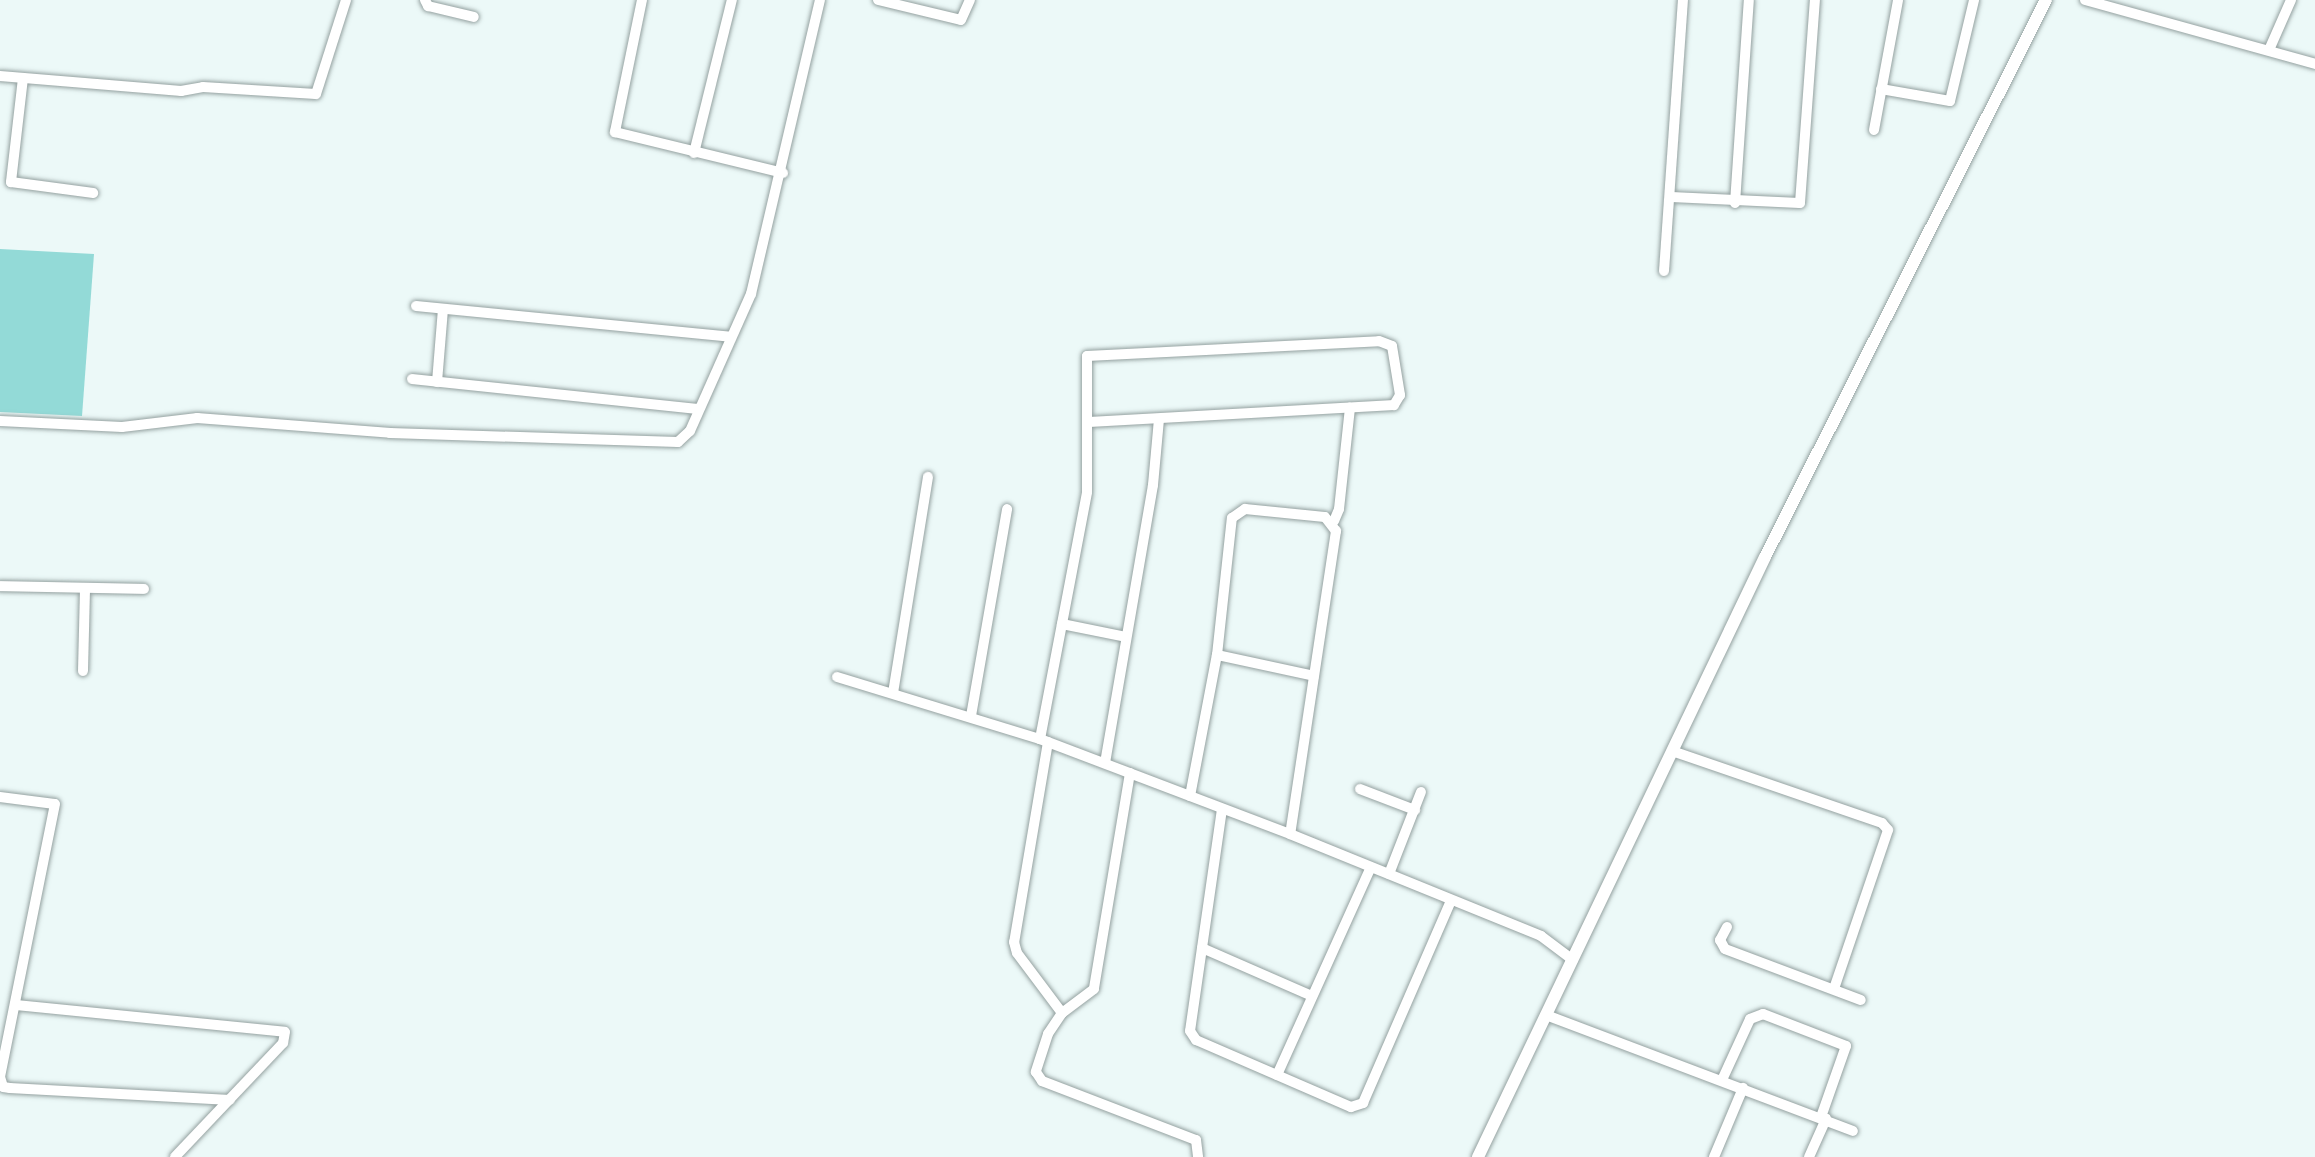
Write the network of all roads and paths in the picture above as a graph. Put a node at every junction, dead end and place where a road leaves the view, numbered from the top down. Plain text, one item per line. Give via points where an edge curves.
1 (346, 0) edge
2 (425, 0) edge
3 (642, 0) edge
4 (732, 0) edge
5 (820, 0) edge
6 (878, 0) edge
7 (970, 0) edge
8 (1683, 0) edge
9 (1749, 0) edge
10 (1815, 0) edge
11 (1898, 0) edge
12 (1974, 0) edge
13 (2046, 0) edge
14 (2085, 0) edge
15 (2291, 0) edge
16 (474, 17) dead end
17 (2269, 50) junction
18 (2315, 64) edge
19 (0, 76) edge
20 (23, 78) junction
21 (1881, 89) junction
22 (1874, 130) dead end
23 (694, 153) junction
24 (783, 173) junction
25 (93, 193) dead end
26 (1671, 197) junction
27 (1735, 203) junction
28 (1664, 271) dead end
29 (416, 306) dead end
30 (443, 309) junction
31 (730, 337) junction
32 (412, 379) dead end
33 (437, 382) junction
34 (1350, 408) junction
35 (697, 409) junction
36 (1159, 419) junction
37 (0, 421) edge
38 (1089, 422) junction
39 (928, 477) dead end
40 (1007, 509) dead end
41 (1334, 521) junction
42 (0, 586) edge
43 (85, 588) junction
44 (144, 589) dead end
45 (1062, 624) junction
46 (1126, 637) junction
47 (1217, 655) junction
48 (83, 671) dead end
49 (1314, 676) junction
50 (837, 677) dead end
51 (893, 693) junction
52 (971, 716) junction
53 (1044, 741) junction
54 (1672, 751) junction
55 (1105, 763) junction
56 (1130, 773) junction
57 (1360, 789) dead end
58 (1421, 792) dead end
59 (1190, 796) junction
60 (0, 797) edge
61 (1222, 809) junction
62 (1415, 810) junction
63 (1290, 834) junction
64 (1371, 867) junction
65 (1389, 874) junction
66 (1451, 901) junction
67 (1727, 927) dead end
68 (1202, 948) junction
69 (1573, 960) junction
70 (1834, 989) junction
71 (1312, 996) junction
72 (1861, 1000) dead end
73 (16, 1005) junction
74 (1062, 1013) junction
75 (1546, 1015) junction
76 (1277, 1075) junction
77 (0, 1077) edge
78 (1722, 1080) junction
79 (1743, 1088) junction
80 (230, 1100) junction
81 (1824, 1118) junction
82 (1853, 1131) dead end
83 (1719, 1156) edge
84 (175, 1157) edge
85 (1198, 1157) edge
86 (1478, 1157) edge
87 (1809, 1157) edge

1 - 20 street via 316,94 203,87 181,91
2 - 16 street via 428,6
3 - 23 street via 615,132
4 - 23 street
5 - 24 street
6 - 7 street via 961,20
8 - 26 street
9 - 27 street
10 - 27 street via 1801,201 1793,206
11 - 21 street
12 - 21 street via 1950,101
13 - 54 street
14 - 17 street
15 - 17 street
17 - 18 street
19 - 20 street
20 - 25 street via 11,182
21 - 22 street
23 - 24 street
24 - 31 street via 751,294
26 - 27 street
26 - 28 street
29 - 30 street
30 - 31 street
30 - 33 street
31 - 35 street
32 - 33 street
33 - 35 street
34 - 36 street
34 - 38 street via 1399,401 1390,343 1090,354
34 - 41 street
35 - 37 street via 690,431 670,443 390,433 197,418 122,427
36 - 38 street
36 - 46 street
38 - 45 street via 1087,492
39 - 51 street
40 - 52 street
41 - 47 street via 1236,512
41 - 49 street
42 - 43 street
43 - 44 street
43 - 48 street
45 - 46 street
45 - 53 street
46 - 55 street
47 - 49 street
47 - 59 street
49 - 63 street
50 - 51 street
51 - 52 street
52 - 53 street
53 - 55 street
53 - 74 street via 1014,942
54 - 69 street
54 - 70 street via 1882,823 1888,830
55 - 56 street
56 - 59 street
56 - 74 street via 1094,989
57 - 62 street
58 - 62 street
59 - 61 street
60 - 73 street via 55,804
61 - 63 street
61 - 68 street
62 - 65 street
63 - 64 street
64 - 65 street
64 - 71 street
65 - 66 street
66 - 69 street via 1549,939
66 - 76 street via 1363,1103 1351,1107
67 - 70 street via 1720,940 1725,949
68 - 71 street
68 - 76 street via 1190,1031 1196,1040
69 - 75 street
70 - 72 street
71 - 76 street
73 - 77 street
73 - 80 street via 285,1032 283,1043
74 - 85 street via 1035,1063 1042,1081 1196,1140
75 - 78 street
75 - 86 street
77 - 80 street via 3,1087 10,1088
78 - 79 street
78 - 81 street via 1750,1019 1763,1014 1789,1023 1846,1046
79 - 81 street
79 - 83 street
80 - 84 street
81 - 82 street
81 - 87 street

